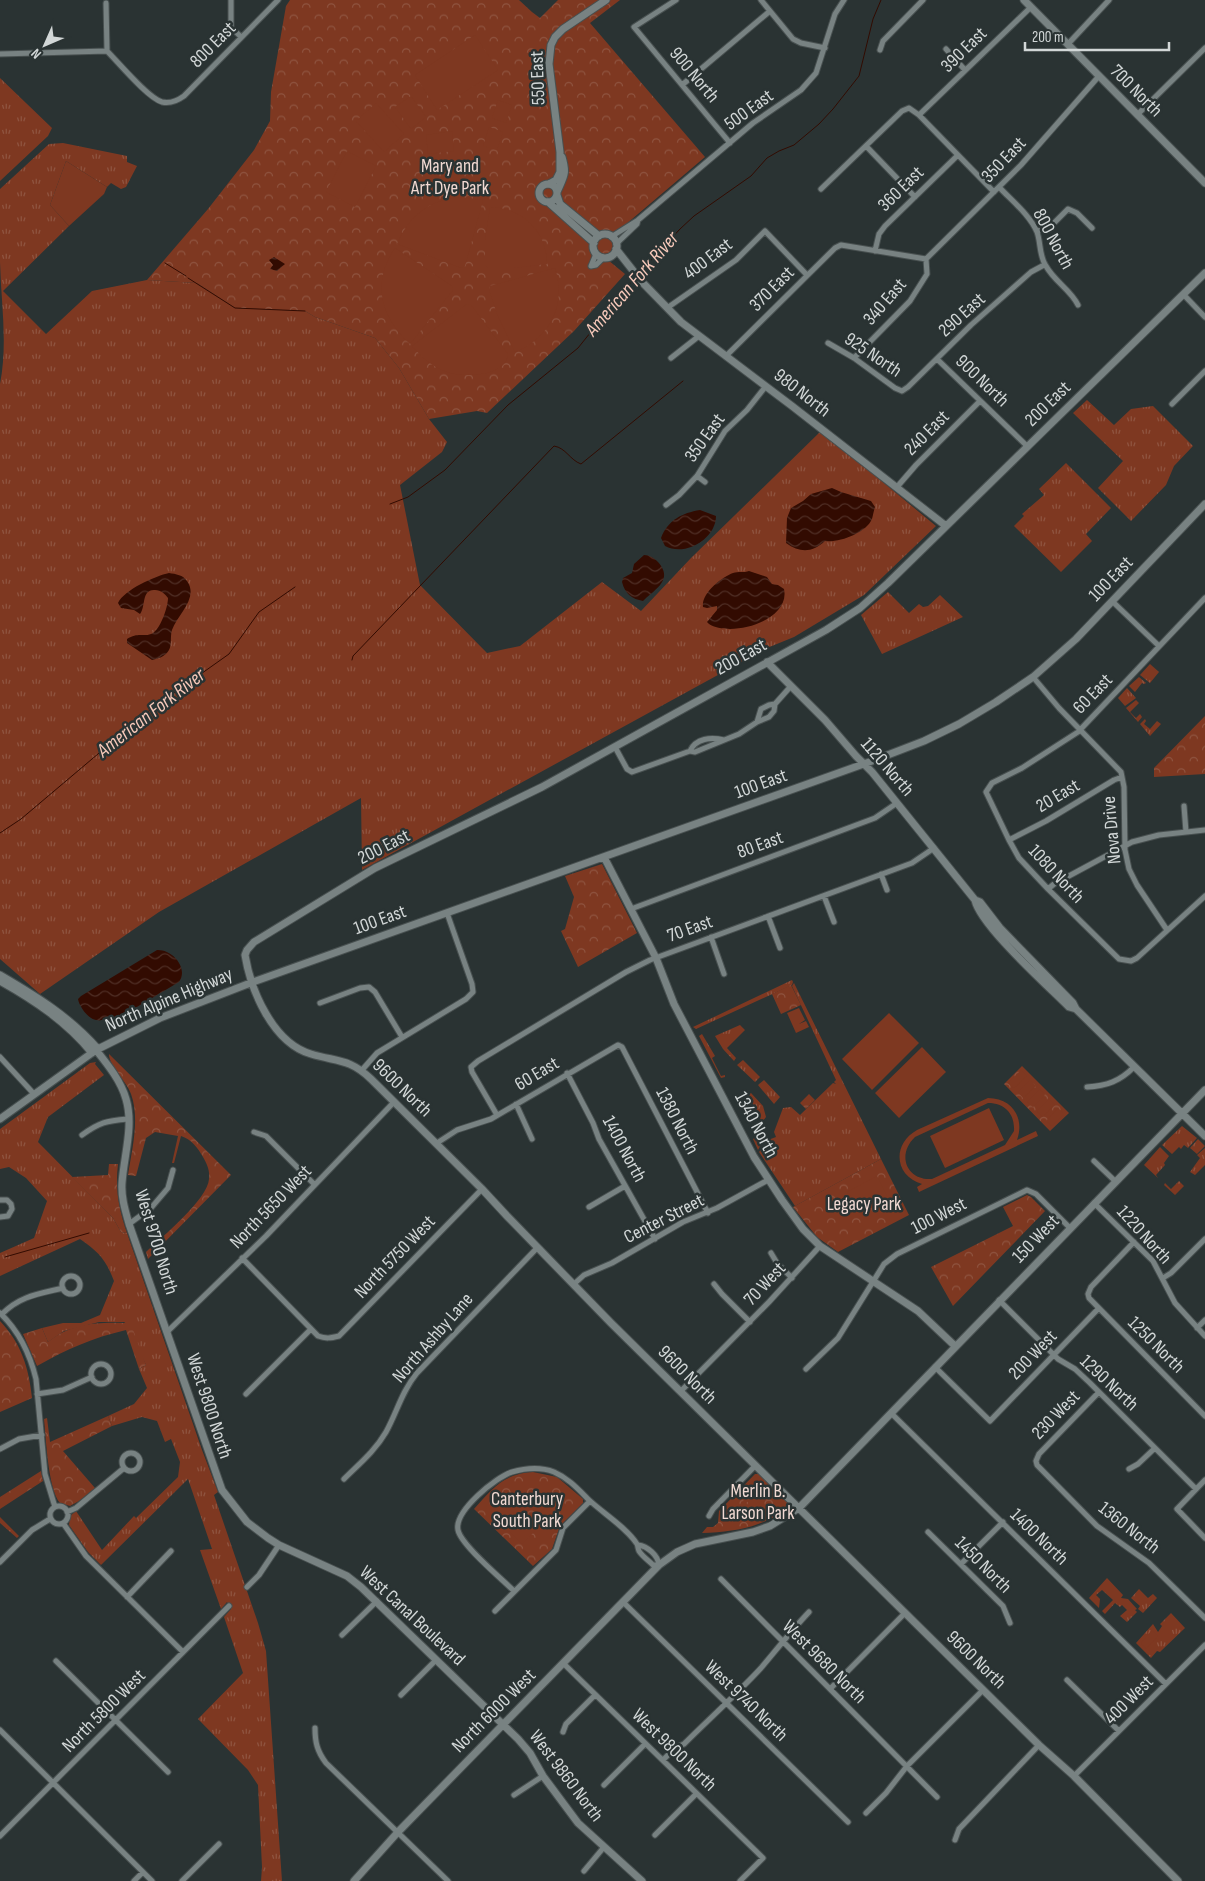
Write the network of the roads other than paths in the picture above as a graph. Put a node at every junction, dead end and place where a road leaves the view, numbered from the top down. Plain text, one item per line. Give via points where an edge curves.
1 (231, 0) edge
2 (278, 0) edge
3 (606, 0) edge
4 (676, 0) edge
5 (761, 0) edge
6 (843, 0) edge
7 (923, 0) edge
8 (1024, 0) edge
9 (1109, 0) edge
10 (106, 3) dead end
11 (1031, 6) junction
12 (770, 11) junction
13 (242, 37) junction
14 (1068, 44) junction
15 (825, 48) junction
16 (1205, 48) edge
17 (946, 49) dead end
18 (880, 50) dead end
19 (107, 51) junction
20 (0, 54) edge
21 (965, 70) junction
22 (1099, 76) junction
23 (682, 85) junction
24 (1137, 114) junction
25 (919, 115) junction
26 (730, 143) junction
27 (866, 146) junction
28 (560, 152) junction
29 (958, 155) junction
30 (1205, 183) edge
31 (549, 184) junction
32 (999, 187) junction
33 (822, 189) dead end
34 (994, 192) junction
35 (557, 193) junction
36 (915, 197) junction
37 (548, 202) junction
38 (638, 220) junction
39 (1092, 228) dead end
40 (1036, 232) junction
41 (611, 237) junction
42 (596, 239) junction
43 (616, 247) junction
44 (875, 251) junction
45 (596, 254) junction
46 (611, 256) junction
47 (603, 258) junction
48 (926, 260) junction
49 (1044, 265) junction
50 (630, 269) junction
51 (1205, 273) edge
52 (808, 275) junction
53 (1183, 294) junction
54 (1078, 306) dead end
55 (667, 308) junction
56 (1205, 317) edge
57 (699, 336) junction
58 (828, 343) dead end
59 (726, 356) junction
60 (671, 358) dead end
61 (854, 358) junction
62 (937, 359) junction
63 (1205, 371) edge
64 (766, 386) junction
65 (902, 391) joint
66 (980, 401) junction
67 (1172, 404) dead end
68 (1027, 446) junction
69 (697, 476) junction
70 (705, 482) dead end
71 (897, 487) junction
72 (666, 505) dead end
73 (1203, 509) edge
74 (946, 526) junction
75 (1205, 598) edge
76 (1112, 602) junction
77 (1159, 646) junction
78 (767, 662) junction
79 (1033, 676) junction
80 (791, 686) junction
81 (775, 704) junction
82 (757, 722) junction
83 (1080, 729) junction
84 (724, 740) junction
85 (615, 747) junction
86 (690, 751) junction
87 (864, 764) junction
88 (1122, 777) junction
89 (987, 789) joint
90 (897, 803) junction
91 (1184, 806) dead end
92 (1205, 830) edge
93 (1186, 832) junction
94 (1009, 840) junction
95 (1125, 845) junction
96 (934, 848) junction
97 (604, 857) junction
98 (881, 874) junction
99 (1048, 889) junction
100 (887, 890) dead end
101 (824, 896) junction
102 (1205, 896) edge
103 (631, 909) junction
104 (447, 914) junction
105 (768, 916) junction
106 (834, 922) dead end
107 (1167, 930) junction
108 (711, 937) junction
109 (780, 948) dead end
110 (656, 958) junction
111 (724, 974) dead end
112 (0, 975) edge
113 (0, 981) edge
114 (256, 981) junction
115 (320, 1003) dead end
116 (402, 1038) junction
117 (618, 1045) joint
118 (95, 1051) junction
119 (0, 1056) edge
120 (1134, 1067) junction
121 (362, 1070) junction
122 (567, 1073) junction
123 (1087, 1087) dead end
124 (1205, 1090) edge
125 (34, 1094) junction
126 (394, 1102) junction
127 (516, 1104) junction
128 (1182, 1113) junction
129 (498, 1115) junction
130 (128, 1118) junction
131 (0, 1119) edge
132 (254, 1132) dead end
133 (82, 1135) dead end
134 (1205, 1136) edge
135 (532, 1139) dead end
136 (437, 1143) junction
137 (1094, 1161) dead end
138 (173, 1170) dead end
139 (768, 1180) junction
140 (1115, 1181) junction
141 (314, 1184) junction
142 (625, 1186) junction
143 (482, 1189) junction
144 (0, 1200) edge
145 (1094, 1203) junction
146 (589, 1207) dead end
147 (708, 1213) junction
148 (0, 1217) edge
149 (129, 1224) junction
150 (1070, 1228) junction
151 (655, 1239) junction
152 (1205, 1239) edge
153 (1134, 1242) junction
154 (820, 1246) junction
155 (537, 1248) junction
156 (771, 1253) dead end
157 (242, 1258) junction
158 (792, 1278) junction
159 (1162, 1278) junction
160 (874, 1282) junction
161 (574, 1284) junction
162 (714, 1284) dead end
163 (62, 1288) dead end
164 (1000, 1300) junction
165 (1098, 1309) junction
166 (1, 1314) edge
167 (1205, 1320) edge
168 (750, 1322) junction
169 (1197, 1328) junction
170 (311, 1329) junction
171 (167, 1332) junction
172 (1205, 1336) edge
173 (955, 1346) junction
174 (1054, 1355) junction
175 (936, 1367) junction
176 (806, 1369) dead end
177 (92, 1377) dead end
178 (681, 1392) junction
179 (1099, 1392) junction
180 (37, 1394) junction
181 (246, 1394) dead end
182 (891, 1413) junction
183 (1205, 1416) edge
184 (42, 1435) junction
185 (1155, 1448) junction
186 (0, 1449) edge
187 (0, 1456) edge
188 (1036, 1461) joint
189 (755, 1466) junction
190 (124, 1468) dead end
191 (1129, 1469) dead end
192 (344, 1479) dead end
193 (1205, 1480) edge
194 (1196, 1489) junction
195 (222, 1490) joint
196 (590, 1501) junction
197 (55, 1506) junction
198 (799, 1508) junction
199 (68, 1512) junction
200 (709, 1516) dead end
201 (50, 1519) junction
202 (1003, 1522) junction
203 (63, 1523) junction
204 (928, 1532) dead end
205 (1205, 1538) edge
206 (278, 1545) junction
207 (171, 1551) dead end
208 (0, 1562) edge
209 (961, 1564) junction
210 (659, 1565) junction
211 (721, 1580) dead end
212 (246, 1588) dead end
213 (514, 1591) junction
214 (127, 1597) junction
215 (377, 1601) junction
216 (624, 1602) junction
217 (229, 1606) dead end
218 (495, 1611) dead end
219 (809, 1612) dead end
220 (905, 1613) junction
221 (1205, 1618) edge
222 (1010, 1623) dead end
223 (342, 1635) dead end
224 (782, 1641) junction
225 (1205, 1646) edge
226 (183, 1652) junction
227 (436, 1660) junction
228 (56, 1661) dead end
229 (564, 1664) junction
230 (1067, 1680) dead end
231 (1166, 1684) junction
232 (830, 1689) junction
233 (983, 1690) junction
234 (401, 1695) dead end
235 (595, 1695) junction
236 (726, 1702) junction
237 (116, 1720) junction
238 (503, 1724) junction
239 (315, 1728) dead end
240 (0, 1730) edge
241 (1119, 1731) junction
242 (563, 1732) dead end
243 (645, 1744) junction
244 (1039, 1745) junction
245 (663, 1760) junction
246 (907, 1766) junction
247 (168, 1772) dead end
248 (544, 1776) junction
249 (1074, 1776) junction
250 (52, 1783) junction
251 (604, 1785) dead end
252 (696, 1794) junction
253 (514, 1795) dead end
254 (937, 1797) dead end
255 (866, 1813) dead end
256 (848, 1822) dead end
257 (398, 1832) junction
258 (655, 1835) dead end
259 (0, 1836) edge
260 (955, 1840) dead end
261 (219, 1844) dead end
262 (604, 1847) junction
263 (584, 1871) dead end
264 (143, 1872) junction
265 (134, 1881) edge
266 (152, 1881) edge
267 (182, 1881) edge
268 (354, 1881) edge
269 (448, 1881) edge
270 (642, 1881) edge
271 (740, 1881) edge
272 (1178, 1881) edge

1 - 13 street via 231,27
2 - 13 street, 800 East
3 - 28 street, 550 East via 560,32 551,45 550,64
4 - 23 street, 900 North via 634,27
5 - 12 street
6 - 15 street, 500 East via 835,14
7 - 18 street via 883,41
8 - 11 street, 700 North
9 - 14 street
10 - 19 street
11 - 14 street, 700 North
11 - 21 street, 390 East
12 - 15 street via 793,39
12 - 23 street
13 - 19 street, 800 East via 184,96 175,101 165,102 152,96
14 - 22 street, 700 North
15 - 26 street, 500 East via 816,72 801,90
16 - 24 street
17 - 21 street
19 - 20 street
21 - 25 street, 390 East
22 - 24 street, 700 North
22 - 32 street, 350 East
23 - 26 street, 900 North
24 - 30 street, 700 North
25 - 27 street via 909,108 902,111
25 - 29 street
26 - 38 street, 500 East
27 - 33 street
27 - 36 street
28 - 31 street, 550 East via 559,175
28 - 35 street, 550 East via 565,173
29 - 34 street
29 - 36 street, 360 East
31 - 35 street
31 - 37 street via 539,191 542,199
32 - 34 street, 350 East
32 - 40 street, 800 North via 1027,217
34 - 48 street, 350 East
35 - 37 street
35 - 42 street via 560,204
36 - 44 street, 360 East via 882,230
37 - 42 street
38 - 41 street, 500 East
38 - 43 street, 500 East
39 - 40 street via 1068,208 1055,222
40 - 49 street, 800 North
41 - 42 street via 605,235
41 - 43 street
42 - 45 street
43 - 46 street
43 - 50 street, 980 North
44 - 48 street
44 - 52 street, 370 East via 841,245
45 - 47 street
45 - 47 street via 591,266
46 - 47 street
46 - 50 street, 980 North
48 - 61 street, 340 East via 927,274 908,304
49 - 54 street, 800 North via 1075,298
49 - 62 street, 290 East via 1031,272
50 - 55 street, 980 North
51 - 53 street, 200 East
52 - 55 street, 400 East via 765,231 736,260
52 - 59 street, 370 East
53 - 56 street
53 - 68 street, 200 East
55 - 57 street, 980 North
57 - 59 street, 980 North
57 - 60 street
58 - 61 street, 925 North
59 - 64 street, 980 North
61 - 65 street, 925 North
62 - 65 street, 290 East
62 - 66 street, 900 North
63 - 67 street
64 - 69 street, 350 East via 725,431
64 - 71 street, 980 North
66 - 68 street, 900 North
66 - 71 street, 240 East
68 - 74 street, 200 East
69 - 70 street
69 - 72 street, 350 East
71 - 74 street, 980 North
73 - 76 street, 100 East
74 - 78 street, 200 East via 860,608
75 - 77 street, 60 East
76 - 77 street
76 - 79 street, 100 East
77 - 83 street, 60 East
78 - 80 street, 1120 North
78 - 85 street, 200 East
79 - 83 street
79 - 87 street, 100 East via 959,724 918,744
80 - 81 street
80 - 87 street, 1120 North
81 - 82 street via 761,709
81 - 82 street via 770,718
82 - 84 street
83 - 88 street via 1117,767
83 - 89 street, 60 East
84 - 86 street
84 - 86 street via 703,739
85 - 86 street via 629,772
85 - 114 street, 200 East via 518,800 375,868 260,938 250,945 245,955
87 - 90 street, 1120 North
87 - 97 street, 100 East
88 - 94 street, 20 East
88 - 95 street, Nova Drive
89 - 94 street, 1080 North
90 - 96 street, 1120 North
90 - 103 street, 80 East via 875,818
91 - 93 street
92 - 93 street
93 - 95 street via 1152,836
94 - 99 street, 1080 North via 1019,858
95 - 99 street
95 - 107 street, Nova Drive via 1132,876
96 - 98 street, 70 East via 917,861
96 - 120 street, 1120 North via 975,900 995,932
97 - 103 street, 1340 North
97 - 104 street, 100 East
98 - 100 street
98 - 101 street, 70 East
99 - 107 street, 1080 North via 1119,959 1137,958
101 - 105 street, 70 East
101 - 106 street
102 - 107 street
103 - 110 street, 1340 North
104 - 114 street, 100 East
104 - 116 street via 473,992
105 - 108 street, 70 East
105 - 109 street
108 - 110 street, 70 East
108 - 111 street
110 - 129 street, 70 East via 626,972 478,1061 472,1067 474,1078
110 - 139 street, 1340 North via 674,1004
112 - 118 street via 53,1007 78,1028
113 - 118 street via 52,1014
114 - 118 street, North Alpine Highway via 160,1018
114 - 121 street, 9600 North via 269,1020 293,1046
115 - 116 street via 369,987
116 - 121 street via 377,1053
117 - 122 street, 60 East
117 - 147 street, 1380 North via 622,1047
118 - 125 street, North Alpine Highway
118 - 130 street, West 9700 North via 122,1088 127,1099
119 - 125 street
120 - 123 street via 1114,1082
120 - 128 street, 1120 North
121 - 126 street, 9600 North
122 - 127 street, 60 East
122 - 142 street, 1400 North
124 - 128 street, 150 West
125 - 131 street, North Alpine Highway
126 - 136 street, 9600 North
126 - 141 street, North 5650 West
127 - 129 street, 60 East
127 - 135 street
128 - 134 street, 1120 North
128 - 140 street, 150 West
129 - 136 street, 60 East via 457,1130
130 - 133 street via 98,1124
130 - 149 street, West 9700 North via 122,1189
132 - 141 street via 266,1136
136 - 143 street, 9600 North
137 - 140 street
138 - 149 street via 168,1188 151,1208
139 - 147 street, Center Street
139 - 154 street, 1340 North via 803,1229
140 - 145 street, 150 West
141 - 157 street, North 5650 West
142 - 146 street
142 - 151 street, 1400 North
143 - 155 street, 9600 North
143 - 170 street, North 5750 West via 339,1336 324,1339
144 - 148 street via 7,1200 12,1209 8,1216
145 - 150 street, 150 West
145 - 153 street, 1220 North
147 - 151 street, Center Street via 683,1222
149 - 171 street, West 9700 North
150 - 160 street, 100 West via 1036,1194 1027,1190 897,1254 884,1264
150 - 164 street, 150 West
151 - 161 street, Center Street via 584,1275
152 - 159 street
153 - 159 street, 1220 North via 1153,1261
153 - 165 street, 1250 North via 1091,1287 1088,1294
154 - 158 street, 70 West
154 - 160 street, 1340 North
155 - 161 street, 9600 North
155 - 192 street, North Ashby Lane via 417,1373 402,1394 386,1432 374,1450
156 - 158 street
157 - 170 street
157 - 171 street, North 5650 West
158 - 168 street, 70 West
159 - 169 street, 1220 North via 1175,1303
160 - 173 street, 1340 North via 925,1316
160 - 176 street, 100 West via 838,1338
161 - 178 street, 9600 North
162 - 168 street
163 - 166 street via 20,1300
164 - 173 street, 150 West
164 - 174 street, 1290 North
165 - 174 street, 200 West
165 - 183 street, 1250 North
166 - 180 street via 27,1351
167 - 169 street
168 - 178 street, 70 West
169 - 172 street, 1220 North
170 - 181 street
171 - 195 street, West 9800 North
173 - 175 street, 150 West
174 - 175 street, 200 West via 990,1421
174 - 179 street, 1290 North
175 - 182 street, 150 West
177 - 180 street via 63,1390
178 - 189 street, 9600 North
179 - 185 street, 1290 North
179 - 188 street, 230 West via 1039,1454
180 - 184 street
182 - 198 street, 150 West
182 - 202 street, 1400 North
184 - 186 street via 19,1439
184 - 197 street via 45,1474
185 - 191 street
185 - 194 street, 1290 North
186 - 187 street
188 - 221 street, 1360 North via 1039,1468 1097,1526 1149,1563
189 - 198 street, 9600 North
189 - 200 street
190 - 199 street
193 - 194 street
194 - 205 street via 1177,1509
195 - 206 street, West Canal Boulevard via 248,1522
196 - 210 street via 638,1544 645,1546 658,1559
196 - 213 street via 563,1528 556,1550
196 - 213 street via 564,1477 540,1468 511,1472 498,1478 461,1514 457,1528 459,1536
197 - 199 street
197 - 201 street via 50,1512
198 - 210 street, North 6000 West via 770,1526 753,1532 694,1544 674,1553
198 - 220 street, 9600 North
199 - 203 street
201 - 203 street via 55,1524
201 - 208 street via 32,1530
202 - 209 street
202 - 231 street, 1400 North
203 - 214 street via 79,1547
204 - 209 street, 1450 North
206 - 212 street via 259,1575
206 - 215 street, West Canal Boulevard via 347,1576
207 - 214 street
209 - 222 street, 1450 North via 1003,1606
210 - 216 street, North 6000 West
211 - 224 street, West 9680 North
213 - 218 street
214 - 226 street
215 - 223 street
215 - 227 street, West Canal Boulevard
216 - 229 street, North 6000 West
216 - 236 street, West 9740 North
217 - 226 street, North 5800 West
219 - 224 street
220 - 232 street
220 - 233 street, 9600 North
224 - 232 street, West 9680 North
224 - 236 street
225 - 231 street, 400 West
226 - 237 street, North 5800 West
227 - 234 street
227 - 238 street, West Canal Boulevard
228 - 237 street
229 - 235 street, West 9800 North
229 - 238 street, North 6000 West
230 - 241 street
231 - 241 street, 400 West
232 - 246 street, West 9680 North
233 - 244 street, 9600 North
233 - 246 street
235 - 242 street via 566,1724
235 - 243 street, West 9800 North
236 - 245 street
236 - 256 street, West 9740 North
237 - 247 street
237 - 250 street, North 5800 West
238 - 248 street, West 9860 North via 530,1753
238 - 257 street, North 6000 West
239 - 257 street via 316,1744 326,1763
240 - 250 street
241 - 249 street, 400 West
243 - 245 street, West 9800 North
243 - 251 street
244 - 249 street, 9600 North
244 - 260 street via 959,1829
245 - 252 street, West 9800 North
246 - 254 street, West 9680 North
246 - 255 street
248 - 253 street
248 - 262 street, West 9860 North via 578,1823
249 - 272 street, 9600 North
250 - 259 street, North 5800 West
250 - 264 street
252 - 258 street
252 - 271 street, West 9800 North via 763,1858
257 - 268 street, North 6000 West
257 - 269 street
261 - 267 street
262 - 263 street
262 - 270 street, West 9860 North
264 - 265 street
264 - 266 street

